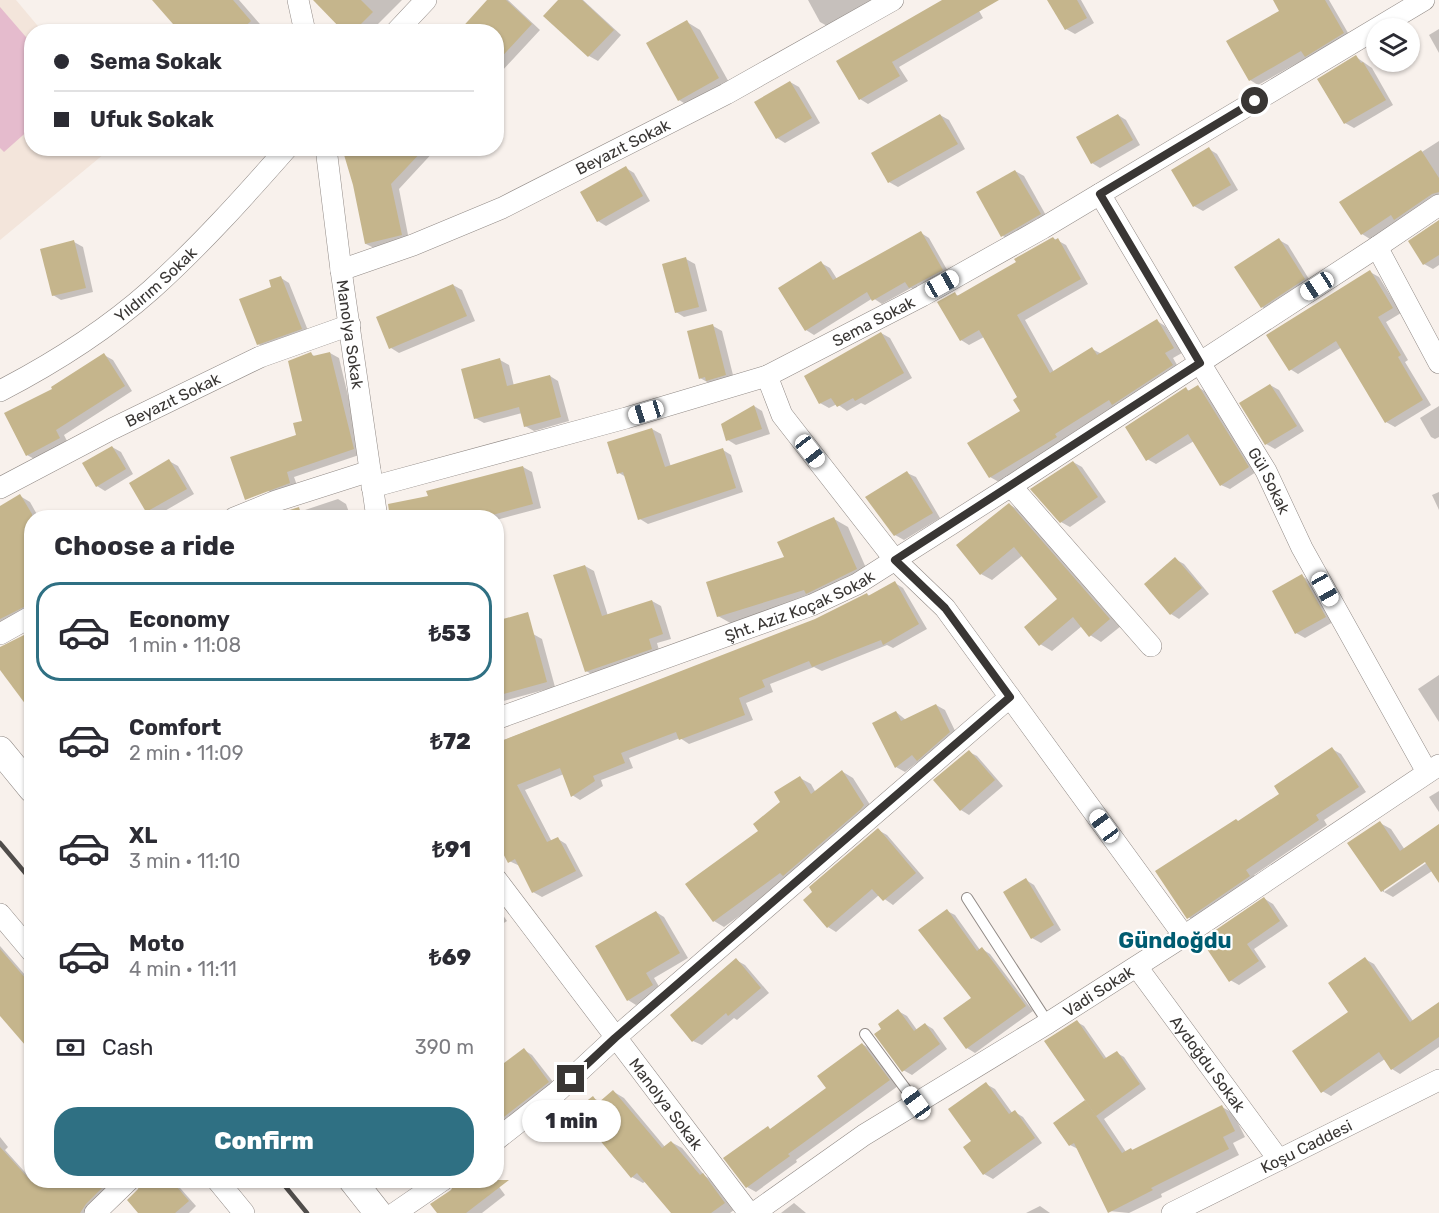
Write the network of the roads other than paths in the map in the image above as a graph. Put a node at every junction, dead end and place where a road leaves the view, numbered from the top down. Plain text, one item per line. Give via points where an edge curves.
1 (298, 0) edge
2 (426, 0) edge
3 (893, 0) edge
4 (1424, 0) edge
5 (303, 24) edge
6 (404, 24) edge
7 (280, 156) edge
8 (327, 156) edge
9 (1100, 194) junction
10 (1439, 205) edge
11 (1377, 248) junction
12 (341, 270) junction
13 (350, 325) junction
14 (1200, 363) junction
15 (1439, 363) edge
16 (767, 376) junction
17 (0, 391) edge
18 (371, 479) junction
19 (1011, 486) junction
20 (0, 488) edge
21 (254, 510) edge
22 (376, 510) edge
23 (895, 560) junction
24 (24, 620) edge
25 (0, 634) edge
26 (1151, 646) dead end
27 (1010, 697) junction
28 (504, 716) edge
29 (0, 750) edge
30 (1433, 769) edge
31 (24, 779) edge
32 (504, 890) edge
33 (967, 898) dead end
34 (0, 914) edge
35 (1184, 936) junction
36 (24, 942) edge
37 (1137, 967) junction
38 (1048, 1023) junction
39 (865, 1034) dead end
40 (615, 1038) junction
41 (1439, 1080) edge
42 (916, 1103) junction
43 (504, 1134) edge
44 (1279, 1160) junction
45 (121, 1188) edge
46 (224, 1188) edge
47 (358, 1188) edge
48 (431, 1188) edge
49 (95, 1213) edge
50 (244, 1213) edge
51 (378, 1213) edge
52 (395, 1213) edge
53 (748, 1213) edge
54 (754, 1213) edge
55 (1172, 1213) edge

1 - 5 street
2 - 6 street
3 - 12 street, Beyazıt Sokak via 726,94 502,208 413,246
4 - 9 street, Sema Sokak
7 - 17 street, Yıldırım Sokak via 150,291 84,342
8 - 12 street, Manolya Sokak
9 - 14 street, Gül Sokak
9 - 16 street, Sema Sokak via 922,296
10 - 11 street, Şht. Aziz Koçak Sokak
11 - 14 street, Şht. Aziz Koçak Sokak
11 - 15 street
12 - 13 street, Manolya Sokak
13 - 18 street, Manolya Sokak
13 - 20 street, Beyazıt Sokak via 260,357
14 - 19 street, Şht. Aziz Koçak Sokak
14 - 30 street, Gül Sokak via 1266,471 1302,548
16 - 18 street, Sema Sokak via 626,418
16 - 23 street via 782,415
18 - 21 street, Sema Sokak via 276,501
18 - 22 street, Manolya Sokak
19 - 23 street, Şht. Aziz Koçak Sokak
19 - 26 street
23 - 27 street via 945,608
23 - 28 street, Şht. Aziz Koçak Sokak via 812,605
24 - 25 street
27 - 35 street
27 - 40 street
29 - 31 street
30 - 35 street, Vadi Sokak
32 - 40 street, Manolya Sokak
33 - 38 lane
34 - 36 street
35 - 37 street, Vadi Sokak
37 - 38 street, Vadi Sokak
37 - 44 street, Aydoğdu Sokak
38 - 42 street, Vadi Sokak
39 - 42 lane
40 - 43 street via 557,1092
40 - 53 street, Manolya Sokak
41 - 44 street, Koşu Caddesi
42 - 54 street, Vadi Sokak
44 - 55 street, Koşu Caddesi
45 - 49 street
46 - 50 street
47 - 51 street
48 - 52 street

